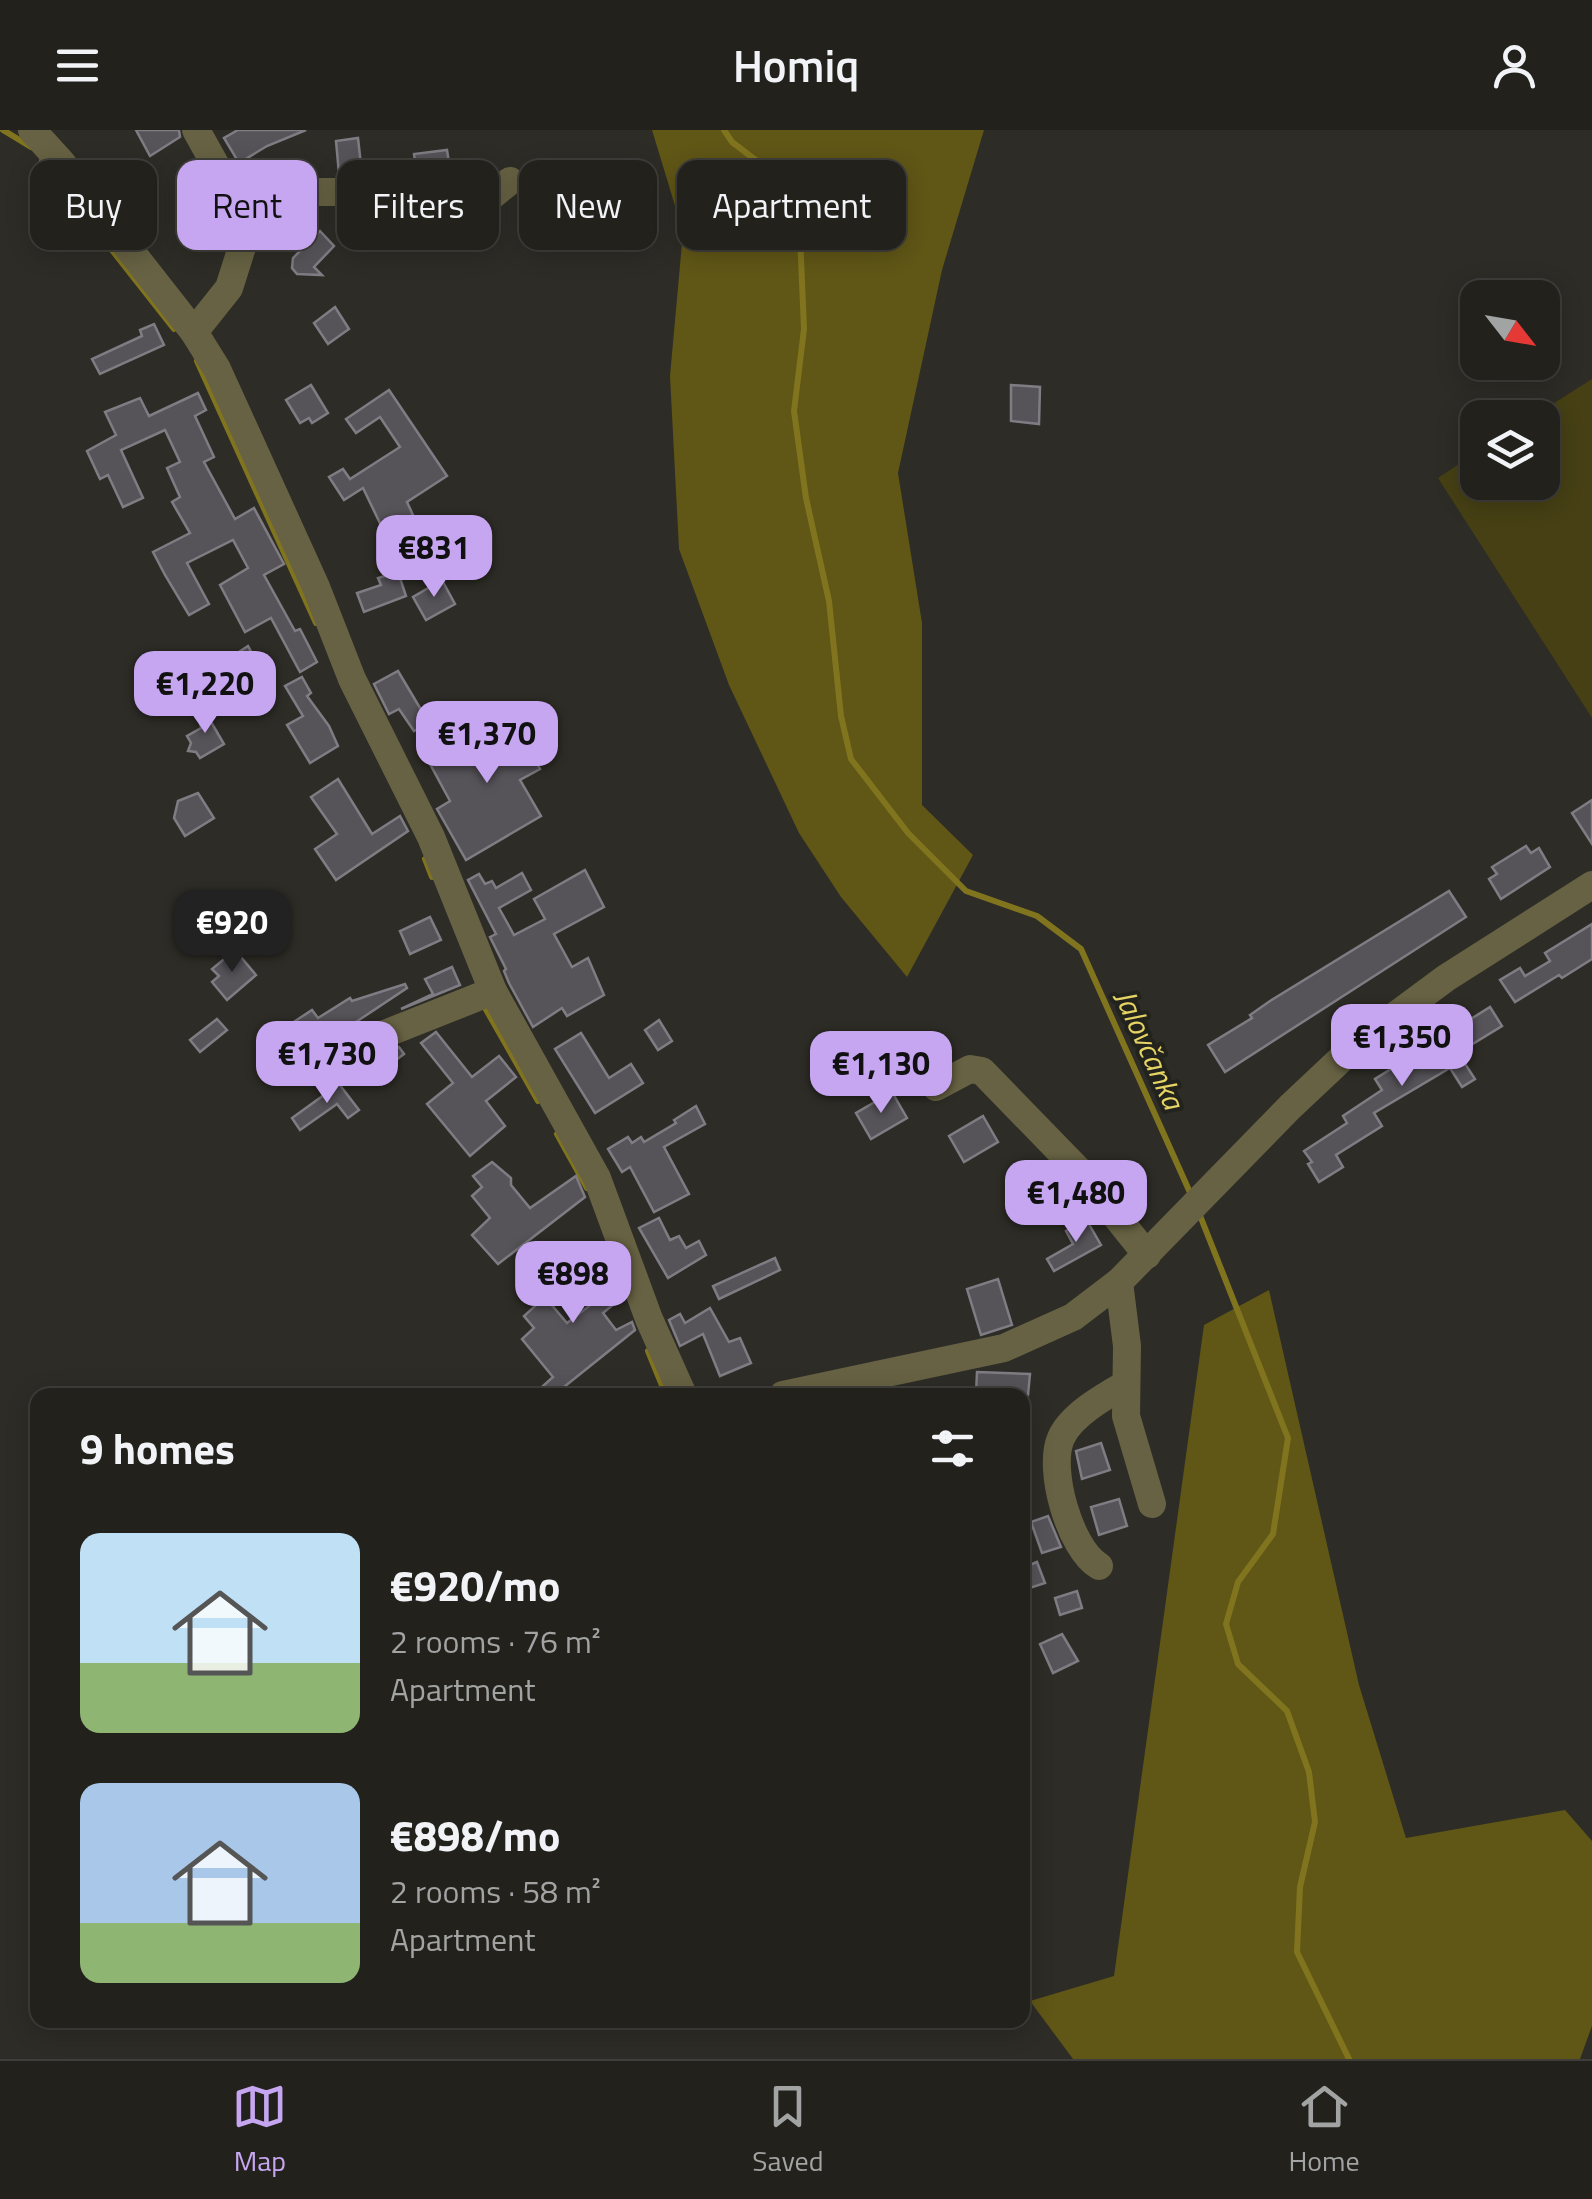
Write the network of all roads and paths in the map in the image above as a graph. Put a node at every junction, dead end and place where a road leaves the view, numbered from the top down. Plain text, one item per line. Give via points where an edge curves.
1 (32, 130) edge
2 (196, 130) edge
3 (213, 160) edge
4 (510, 181) dead end
5 (317, 192) edge
6 (241, 250) edge
7 (194, 332) junction
8 (1592, 885) edge
9 (492, 991) junction
10 (316, 1072) dead end
11 (936, 1087) dead end
12 (1147, 1254) junction
13 (1119, 1282) junction
14 (1126, 1384) junction
15 (680, 1388) edge
16 (816, 1388) edge
17 (1152, 1504) dead end
18 (1099, 1566) dead end

1 - 7 street
2 - 3 street
4 - 5 street via 474,210 440,214 398,197
6 - 7 street via 229,288
7 - 9 street via 217,369 352,679 431,838
8 - 12 street via 1357,1044
9 - 10 street via 367,1042
9 - 15 street via 597,1178
11 - 12 street via 970,1069 982,1071 1084,1175
12 - 13 street
13 - 14 street
13 - 16 street via 1073,1317 1004,1348
14 - 17 street via 1126,1416
14 - 18 street via 1070,1424 1057,1450 1066,1512 1083,1552

